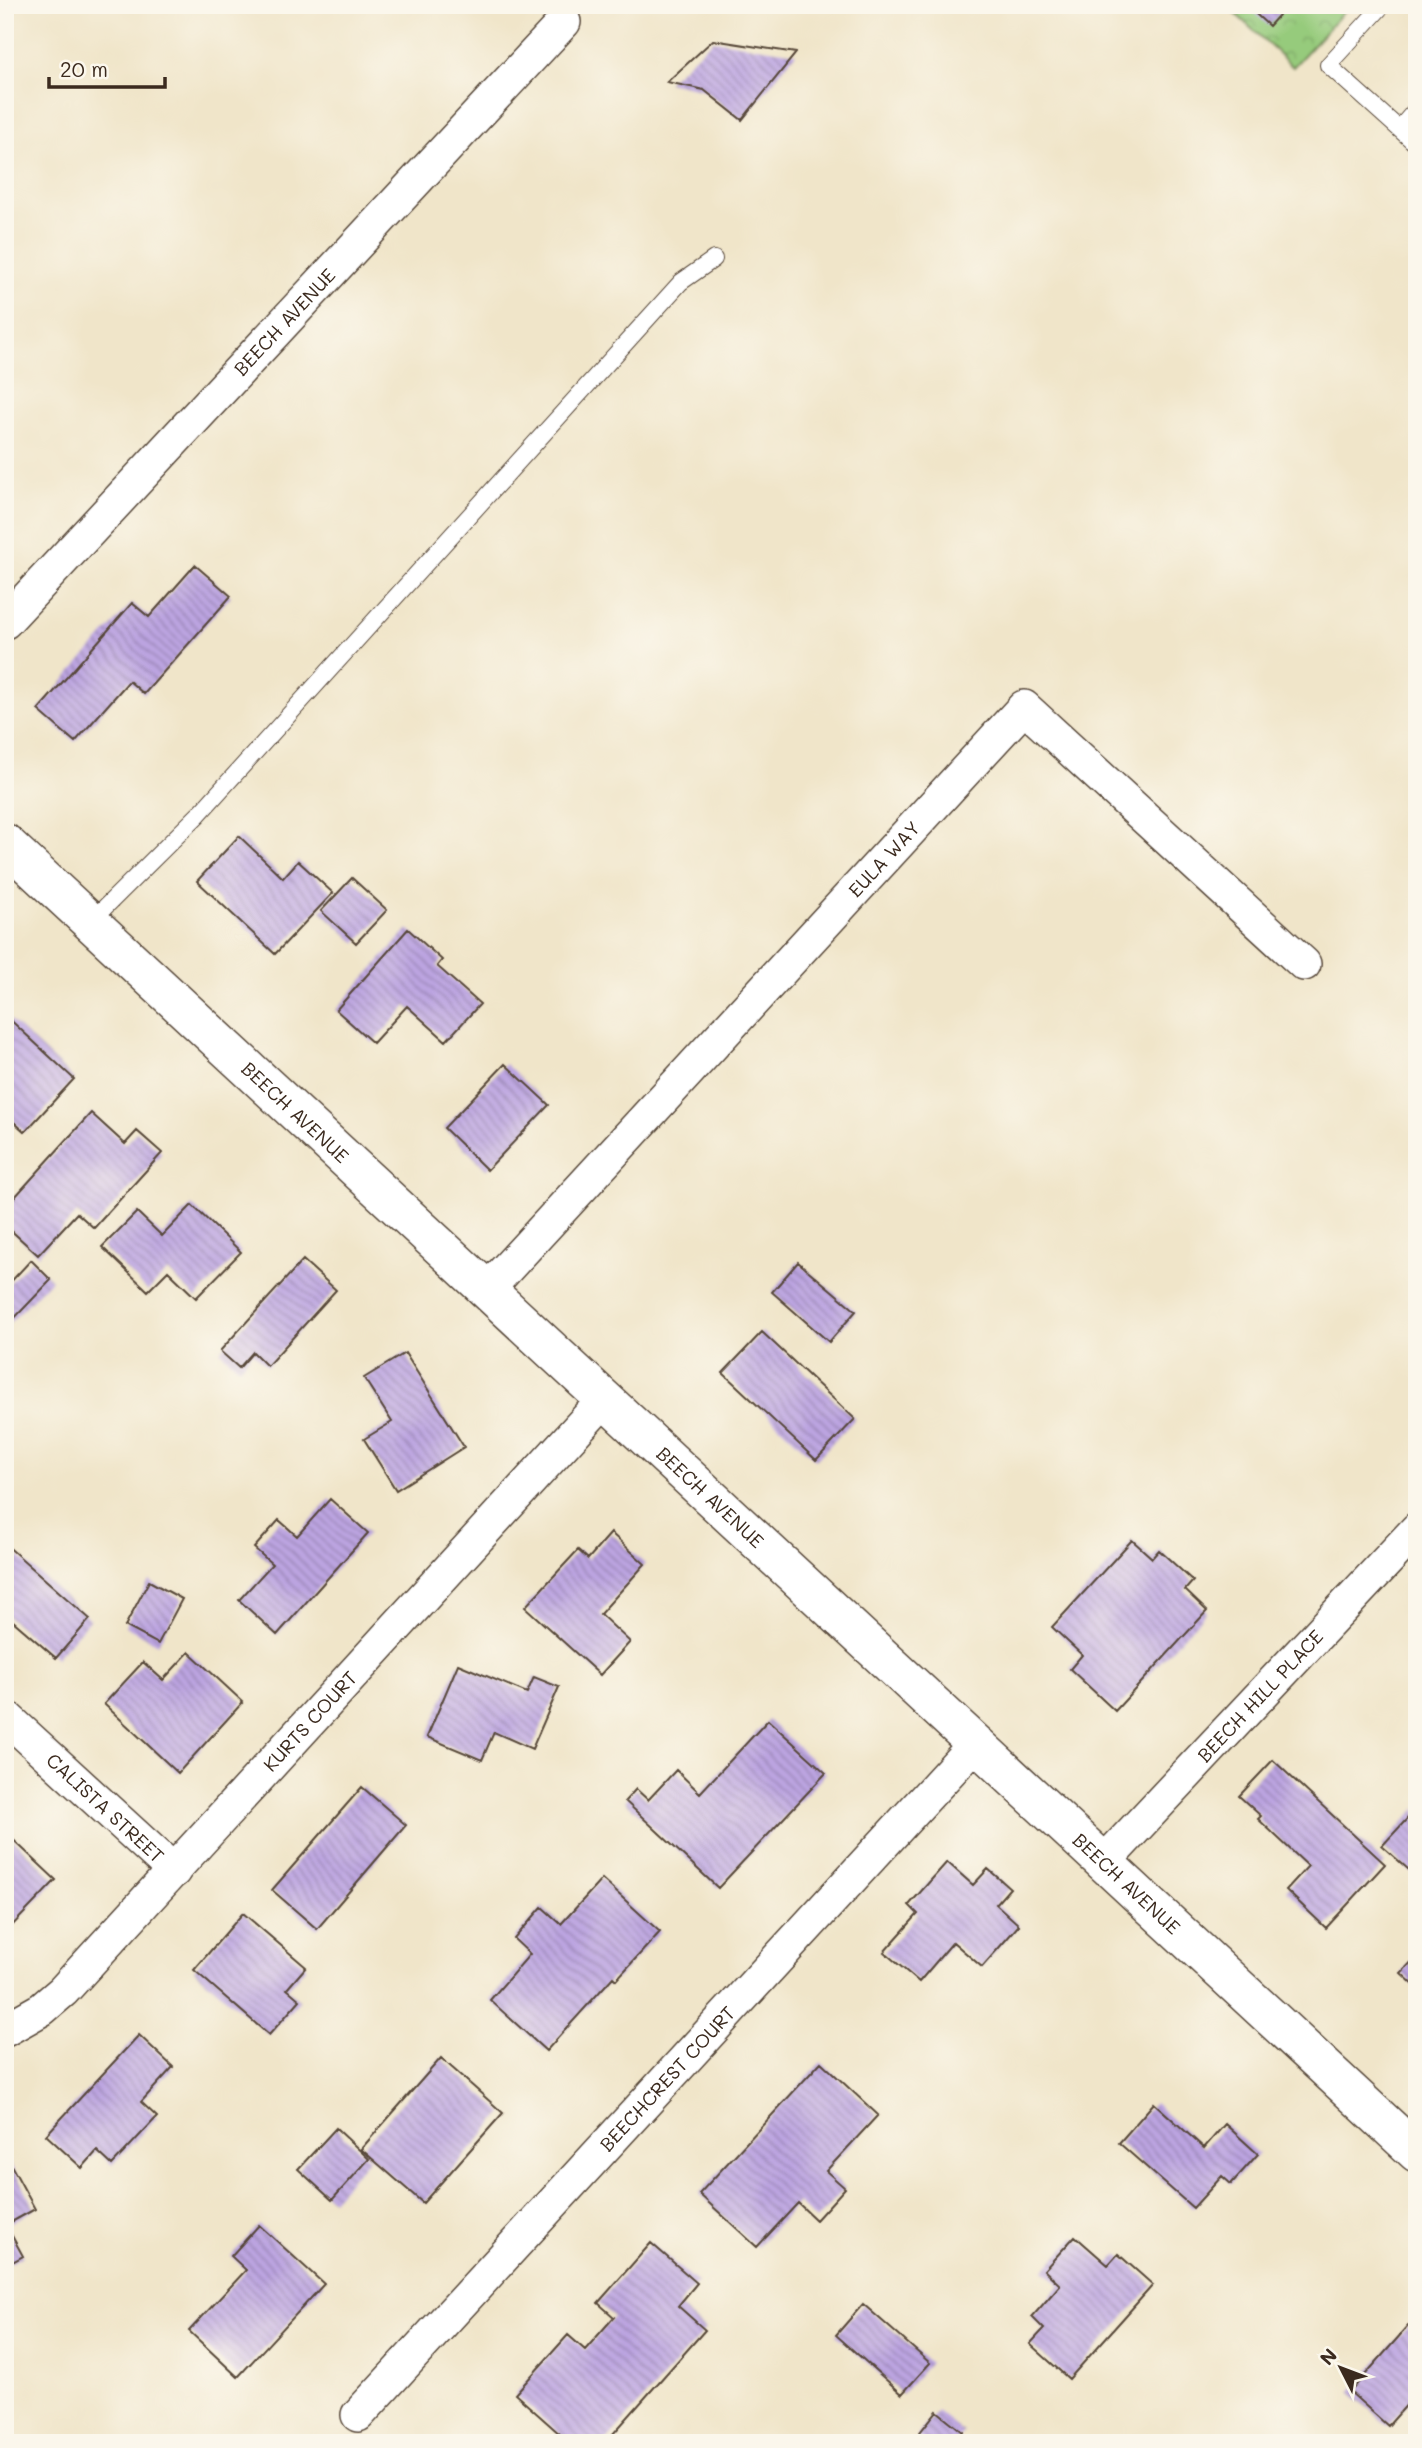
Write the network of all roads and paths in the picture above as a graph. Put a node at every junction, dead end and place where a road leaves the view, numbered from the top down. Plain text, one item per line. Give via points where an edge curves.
1 (1383, 5) edge
2 (564, 22) dead end
3 (1417, 108) edge
4 (1399, 129) junction
5 (1417, 145) edge
6 (714, 259) dead end
7 (5, 622) edge
8 (5, 843) edge
9 (90, 922) junction
10 (1304, 964) dead end
11 (487, 1290) junction
12 (606, 1399) junction
13 (1417, 1530) edge
14 (5, 1716) edge
15 (976, 1743) junction
16 (1104, 1862) junction
17 (174, 1871) junction
18 (5, 2030) edge
19 (1417, 2153) edge
20 (358, 2415) dead end

1 - 4 lane via 1328,65
2 - 7 street, BEECH AVENUE
3 - 4 lane
4 - 5 lane
6 - 9 lane via 681,282 199,814
8 - 9 street, BEECH AVENUE
9 - 11 street, BEECH AVENUE
10 - 11 street, EULA WAY via 1024,707
11 - 12 street, BEECH AVENUE
12 - 15 street, BEECH AVENUE
12 - 17 street, KURTS COURT
13 - 16 street, BEECH HILL PLACE
14 - 17 street, CALISTA STREET
15 - 16 street, BEECH AVENUE
15 - 20 street, BEECHCREST COURT
16 - 19 street, BEECH AVENUE
17 - 18 street, KURTS COURT via 63,1992

